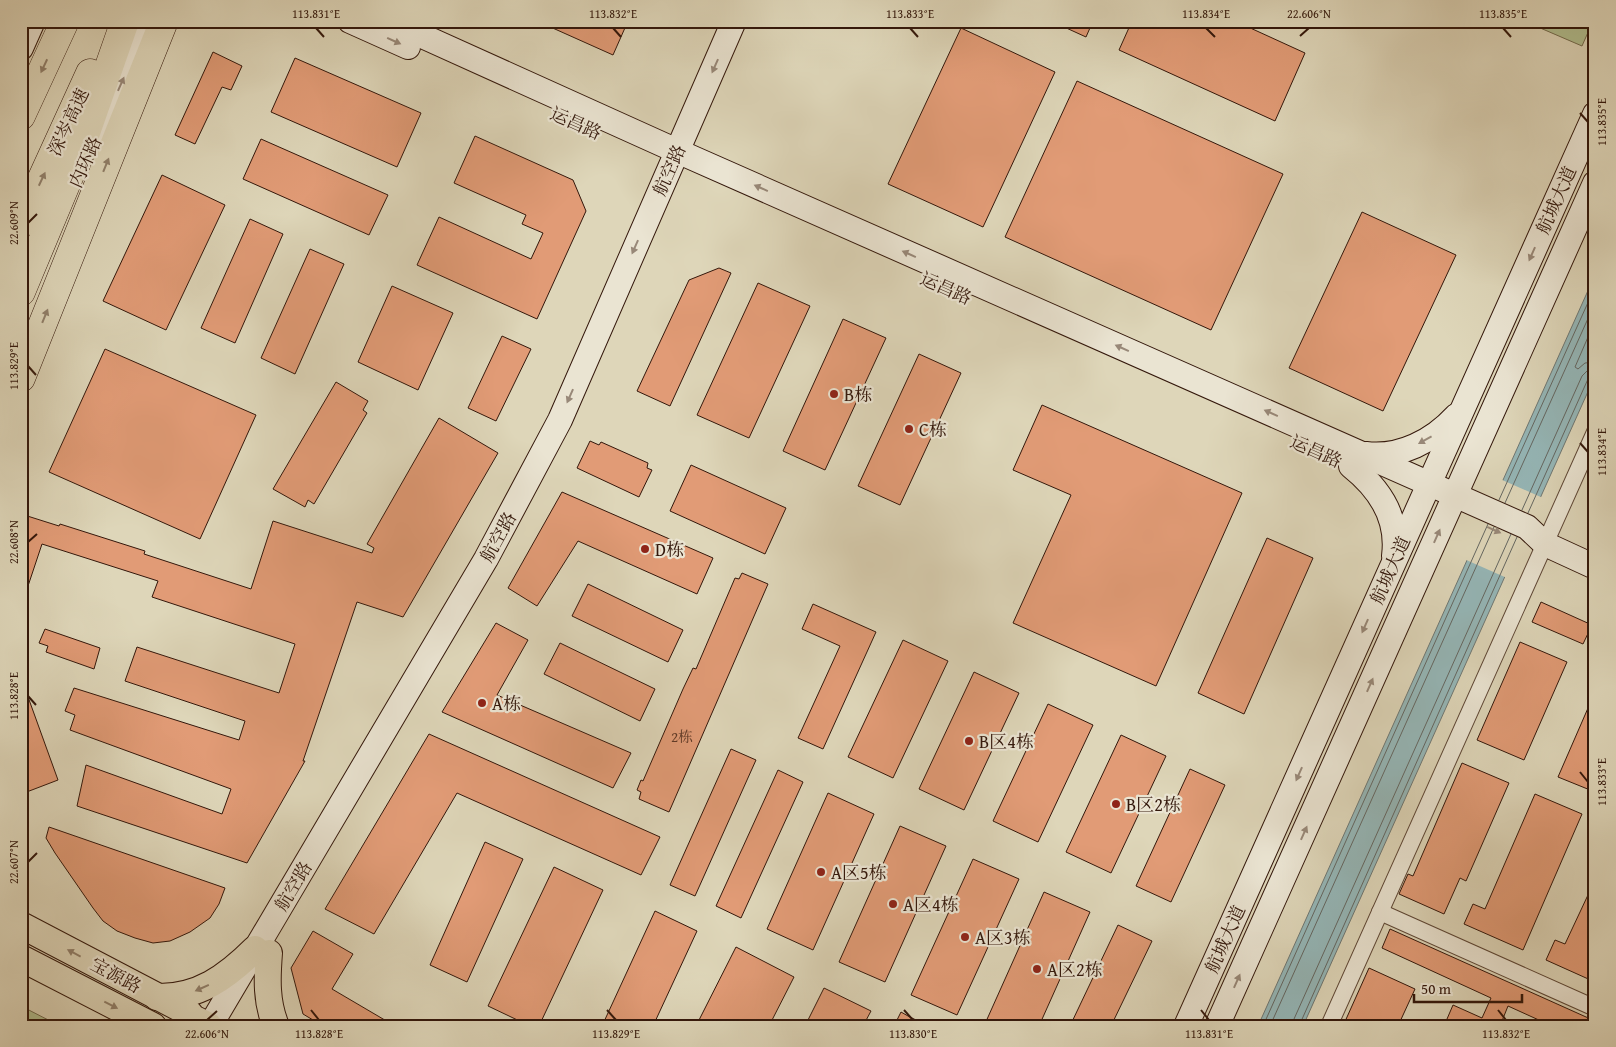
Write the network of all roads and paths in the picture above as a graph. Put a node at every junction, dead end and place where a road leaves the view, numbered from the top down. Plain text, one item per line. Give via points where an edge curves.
1 (33, 21) edge
2 (65, 21) edge
3 (114, 21) edge
4 (125, 21) edge
5 (150, 21) edge
6 (164, 21) edge
7 (350, 21) edge
8 (389, 21) edge
9 (734, 21) edge
10 (752, 21) edge
11 (21, 48) edge
12 (1595, 114) edge
13 (21, 116) edge
14 (681, 162) junction
15 (1595, 183) edge
16 (21, 224) edge
17 (21, 292) edge
18 (21, 304) edge
19 (21, 378) edge
20 (1462, 409) junction
21 (1595, 432) edge
22 (1356, 460) junction
23 (1426, 491) junction
24 (1462, 507) junction
25 (1545, 544) junction
26 (1393, 564) junction
27 (1595, 567) edge
28 (1380, 912) junction
29 (21, 925) edge
30 (262, 951) junction
31 (21, 958) edge
32 (157, 997) junction
33 (1595, 1008) edge
34 (153, 1026) edge
35 (210, 1026) edge
36 (229, 1026) edge
37 (276, 1026) edge
38 (1186, 1026) edge
39 (1217, 1026) edge
40 (1329, 1026) edge

1 - 11 street
2 -> 13 highway
16 -> 3 highway, 深岑高速
4 - 17 highway via 77,158
18 -> 5 street, 内环路
19 -> 6 highway
7 -> 14 street, 运昌路
8 - 14 street, 运昌路
9 -> 14 street, 航空路
10 - 14 street, 航空路
12 -> 20 street, 航城大道
14 - 22 street, 运昌路
14 - 30 street, 航空路 via 575,426 535,502 500,567
15 - 24 street, 航城大道
20 -> 22 street via 1449,424 1413,447
20 - 23 street, 航城大道
21 - 25 street
22 - 23 street, 运昌路
22 - 26 street via 1364,477 1385,504 1392,522 1396,542
23 - 24 street, 运昌路
23 - 26 street, 航城大道
24 - 25 street, 运昌路
39 -> 24 street, 航城大道
25 - 27 street, 运昌路
25 - 28 street
26 -> 38 street, 航城大道
28 - 33 street
28 - 40 street
32 -> 29 main road, 宝源路
30 -> 32 main road via 204,988 172,998
30 - 35 street, 航空路
30 - 36 street, 航空路
30 - 37 main road via 268,999
31 -> 34 main road, 宝源路
32 - 35 main road, 宝源路

